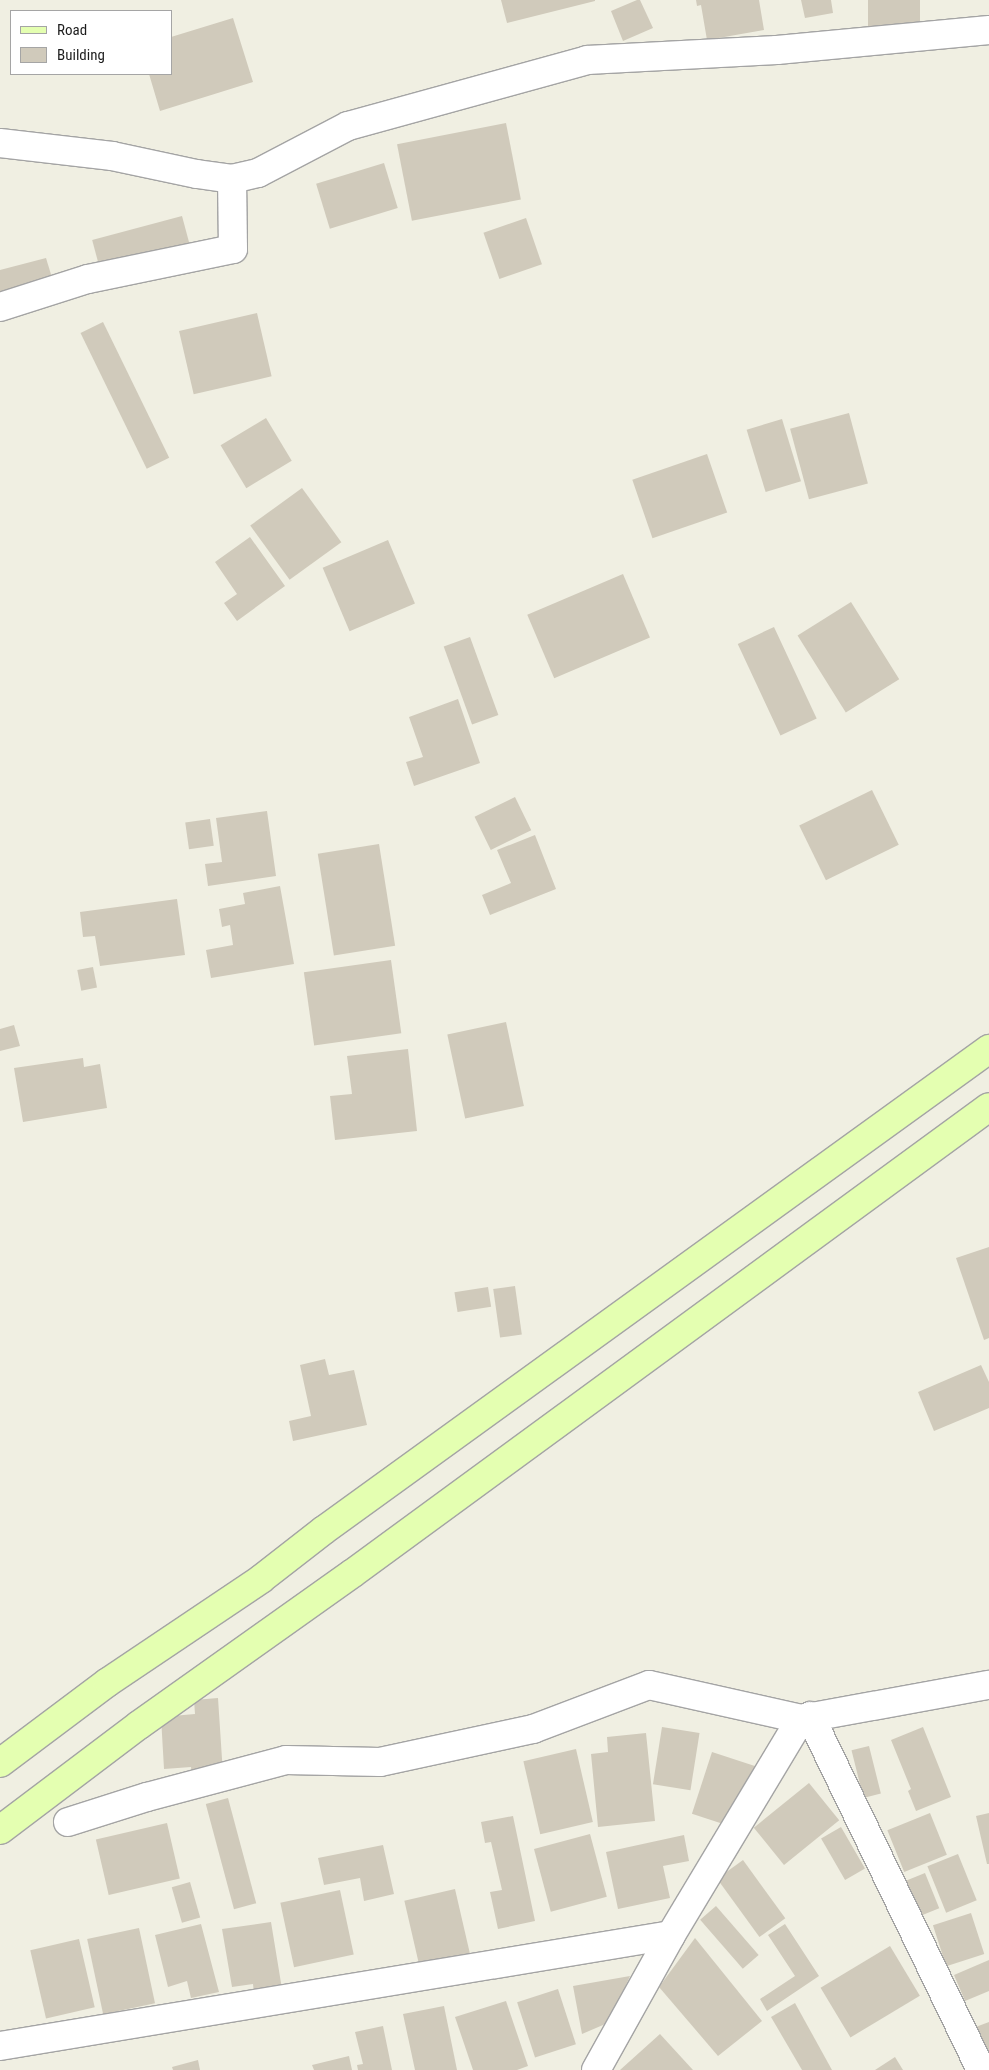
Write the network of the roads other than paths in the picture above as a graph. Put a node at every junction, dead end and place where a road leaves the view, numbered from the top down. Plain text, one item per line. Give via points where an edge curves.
1 (989, 30) edge
2 (0, 143) edge
3 (232, 179) junction
4 (0, 307) edge
5 (989, 1049) edge
6 (989, 1107) edge
7 (989, 1685) edge
8 (806, 1718) junction
9 (0, 1763) edge
10 (68, 1822) dead end
11 (0, 1830) edge
12 (671, 1934) junction
13 (0, 2046) edge
14 (596, 2070) edge
15 (981, 2070) edge

1 - 3 street via 777,50 587,60 348,126 258,173
2 - 3 street via 112,156
3 - 4 street via 232,249 88,279
5 - 9 main road via 324,1530 261,1579 108,1682
6 - 11 main road via 353,1573 139,1725
7 - 8 street
8 - 10 street via 649,1686 533,1729 380,1762 286,1760
8 - 12 street
8 - 15 street
12 - 13 street
12 - 14 street

